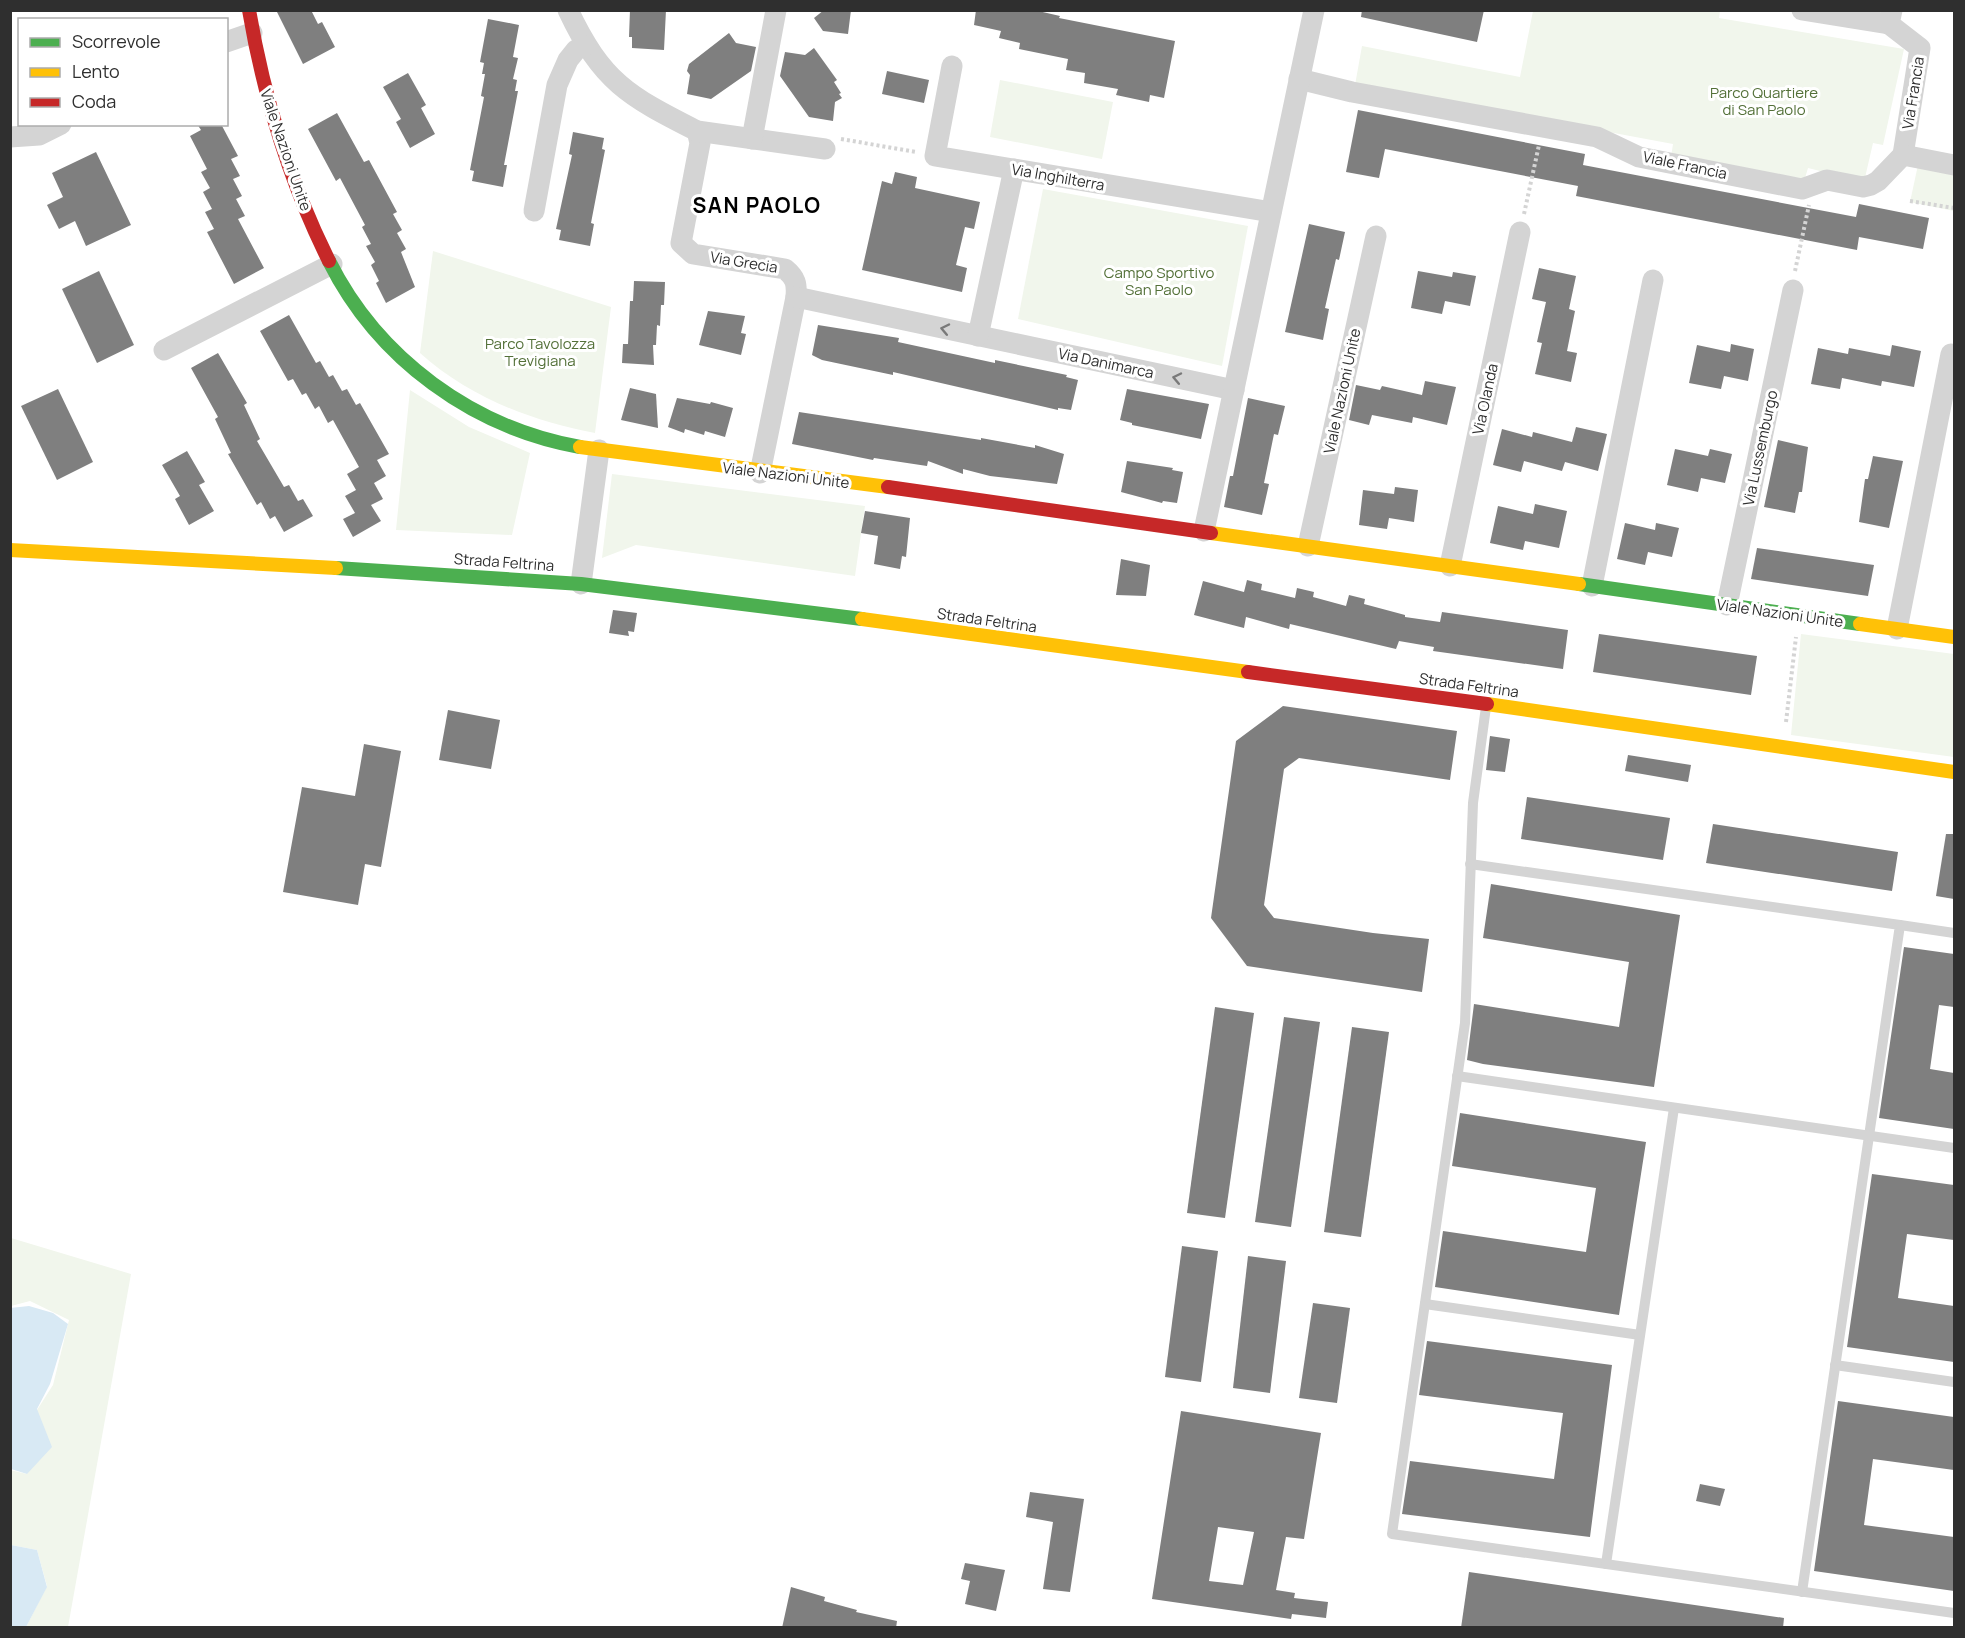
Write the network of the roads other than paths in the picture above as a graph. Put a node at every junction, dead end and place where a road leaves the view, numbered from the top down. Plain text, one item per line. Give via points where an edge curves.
1 (249, 10) edge
2 (568, 10) edge
3 (776, 10) edge
4 (1314, 10) edge
5 (1802, 10) edge
6 (1890, 17) edge
7 (252, 33) junction
8 (228, 41) edge
9 (585, 46) junction
10 (952, 66) dead end
11 (1299, 79) junction
12 (57, 126) edge
13 (697, 131) junction
14 (10, 137) edge
15 (752, 139) junction
16 (825, 149) dead end
17 (1902, 154) junction
18 (1954, 165) edge
19 (1014, 170) junction
20 (534, 211) dead end
21 (1271, 212) junction
22 (1520, 232) road end
23 (1376, 236) dead end
24 (332, 264) junction
25 (1653, 280) dead end
26 (1793, 290) road end
27 (796, 297) junction
28 (978, 336) junction
29 (164, 350) dead end
30 (1951, 354) dead end
31 (1233, 393) junction
32 (599, 450) junction
33 (759, 473) junction
34 (1204, 531) junction
35 (1308, 546) junction
36 (10, 550) edge
37 (1450, 566) junction
38 (581, 584) junction
39 (1592, 586) junction
40 (1727, 605) junction
41 (1897, 629) junction
42 (1954, 637) edge
43 (1486, 704) junction
44 (1954, 772) edge
45 (1470, 864) junction
46 (1900, 925) junction
47 (1954, 933) edge
48 (1457, 1076) junction
49 (1674, 1107) junction
50 (1869, 1136) junction
51 (1954, 1148) edge
52 (1425, 1304) junction
53 (1640, 1335) junction
54 (1835, 1365) junction
55 (1954, 1382) edge
56 (1606, 1564) junction
57 (1802, 1592) junction
58 (1954, 1613) edge

1 - 7 street, Viale Nazioni Unite
2 - 9 street
3 - 15 street
4 - 11 street
5 - 6 street
6 - 17 street, Via Francia via 1920,48
7 - 8 street
7 - 24 street, Viale Nazioni Unite via 266,96 285,154 308,217
9 - 13 street via 616,84 646,105
9 - 20 street via 568,60 557,85
10 - 19 street, Via Inghilterra via 935,156
11 - 17 street, Viale Francia via 1597,137 1639,157 1802,189 1827,180 1871,185
11 - 21 street
12 - 14 street via 39,135
13 - 15 street
13 - 27 street, Via Grecia via 699,143 681,243 693,254 785,269 794,276
15 - 16 street
17 - 18 street
19 - 21 street, Via Inghilterra
19 - 28 street
21 - 31 street
22 - 37 street, Via Olanda
23 - 35 street, Viale Nazioni Unite
24 - 29 street
24 - 32 street, Viale Nazioni Unite via 378,333 434,386 528,435
25 - 39 street
26 - 40 street, Via Lussemburgo
28 -> 27 street, Via Danimarca
27 - 33 street
31 -> 28 street, Via Danimarca
30 - 41 street
31 - 34 street
32 - 33 street, Viale Nazioni Unite
32 - 38 street
33 - 34 street, Viale Nazioni Unite via 792,474
34 - 35 street, Viale Nazioni Unite
35 - 37 street, Viale Nazioni Unite
36 - 38 street, Strada Feltrina
37 - 39 street, Viale Nazioni Unite
38 - 43 street, Strada Feltrina
39 - 40 street, Viale Nazioni Unite
40 - 41 street, Viale Nazioni Unite
41 - 42 street, Viale Nazioni Unite
43 - 44 street, Strada Feltrina
43 - 45 lane via 1473,803
45 - 46 lane
45 - 48 lane via 1465,1023
46 - 47 lane
46 - 50 lane
48 - 49 lane
48 - 52 lane
49 - 50 lane
49 - 53 lane
50 - 51 lane
50 - 54 lane
52 - 53 lane
52 - 56 lane via 1392,1534
53 - 56 lane
54 - 55 lane
54 - 57 lane
56 - 57 lane
57 - 58 lane

